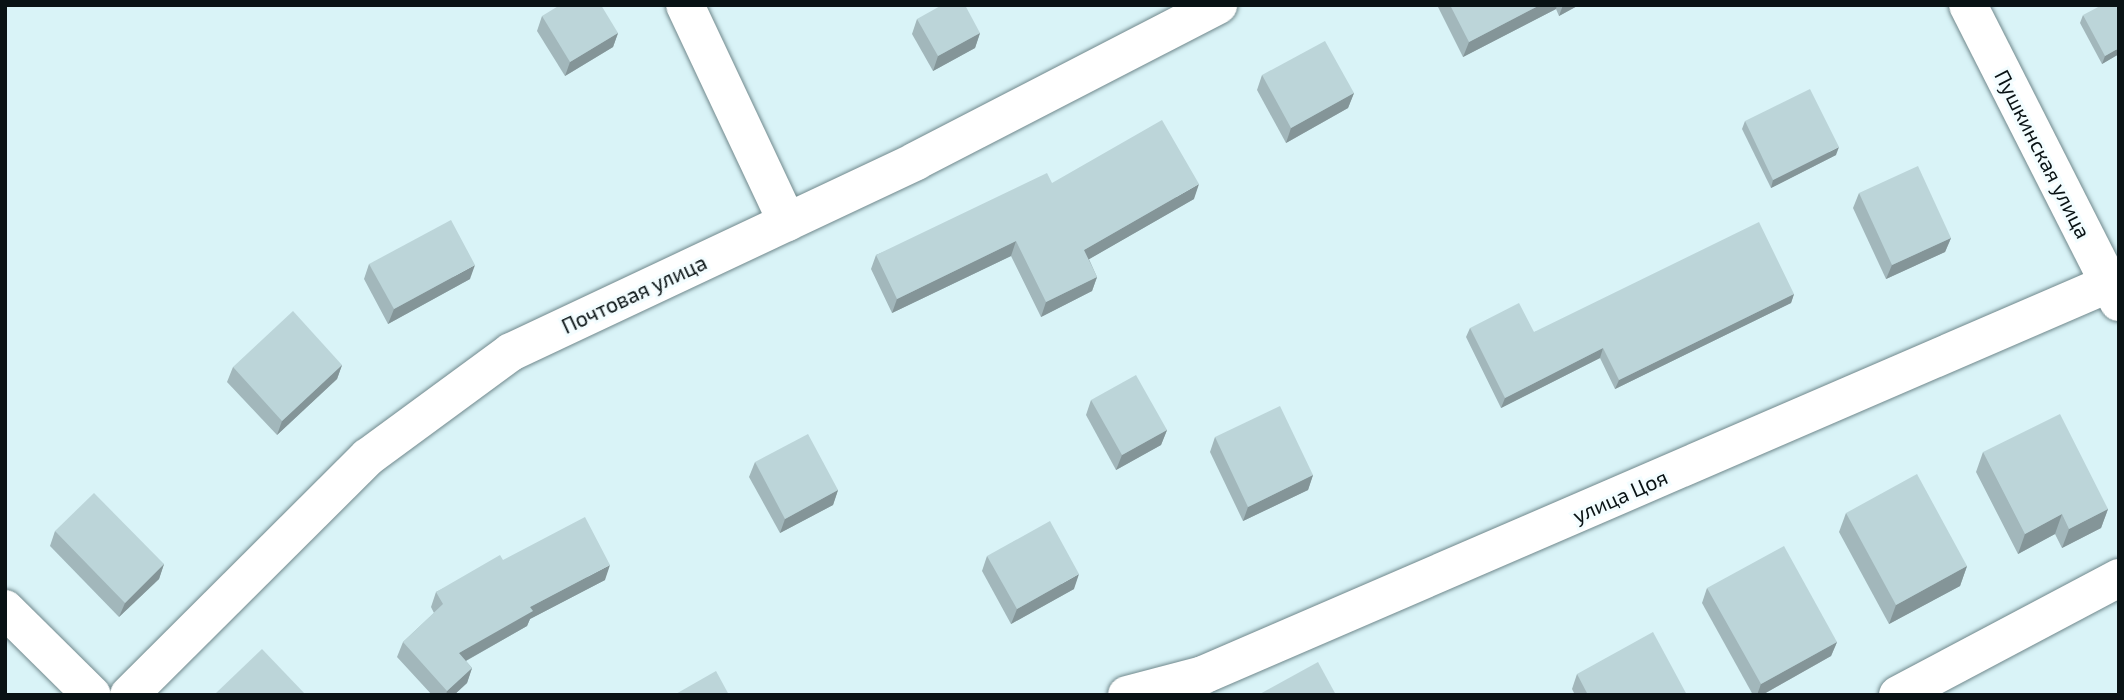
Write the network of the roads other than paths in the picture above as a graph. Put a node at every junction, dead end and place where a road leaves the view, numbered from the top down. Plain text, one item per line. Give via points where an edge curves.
1 (685, 5) edge
2 (1217, 5) edge
3 (1968, 5) edge
4 (787, 222) junction
5 (2113, 293) edge
6 (2119, 579) edge
7 (5, 609) edge
8 (92, 695) edge
9 (129, 695) edge
10 (1127, 695) edge
11 (1898, 695) edge

1 - 4 street
2 - 4 street, Почтовая улица via 916,161
3 - 5 street, Пушкинская улица
4 - 9 street, Почтовая улица via 511,352 368,457
5 - 10 street, улица Цоя via 1203,675
6 - 11 street
7 - 8 street

